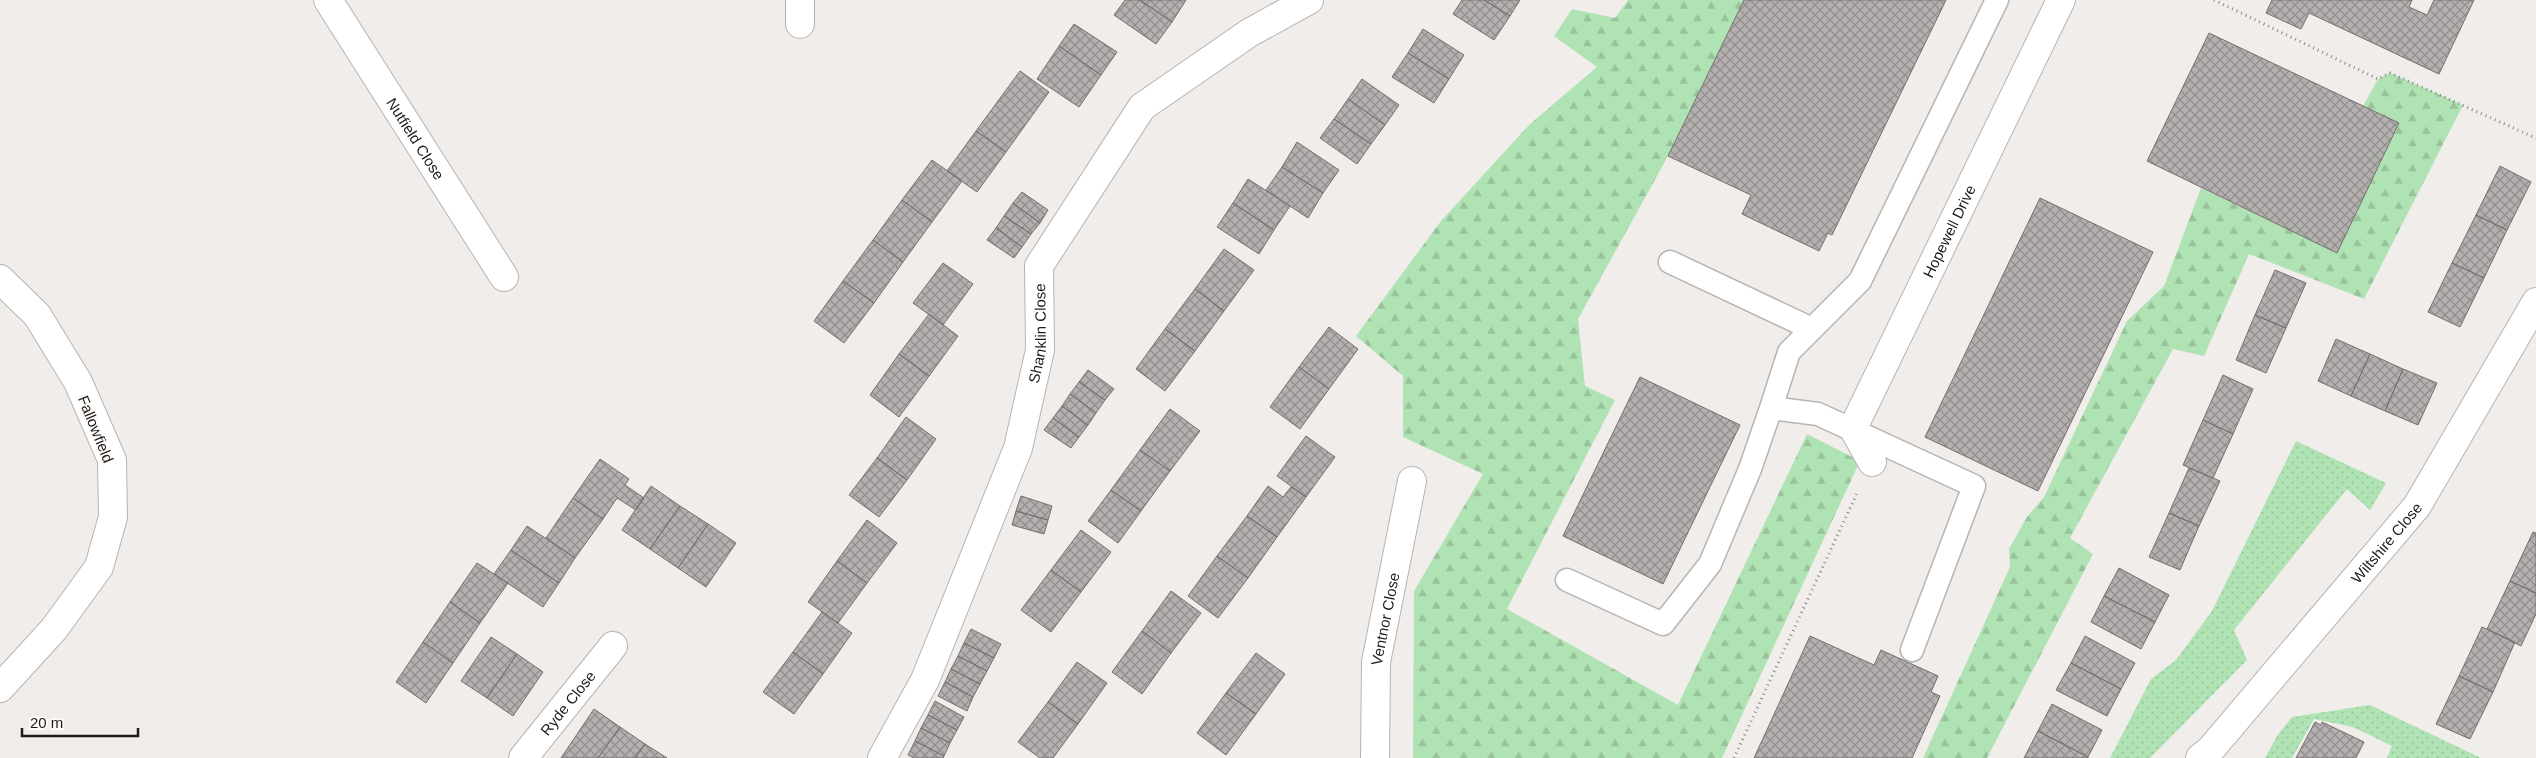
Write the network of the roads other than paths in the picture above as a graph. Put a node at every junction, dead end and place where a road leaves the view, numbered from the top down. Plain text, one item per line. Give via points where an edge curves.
1 (328, 0) edge
2 (1309, 0) edge
3 (1997, 0) edge
4 (2061, 0) edge
5 (1670, 262) dead end
6 (504, 276) dead end
7 (0, 279) edge
8 (2536, 302) edge
9 (1812, 329) junction
10 (1771, 408) junction
11 (1853, 428) junction
12 (1872, 462) road end
13 (1412, 481) dead end
14 (1567, 580) dead end
15 (613, 646) dead end
16 (1912, 650) dead end
17 (0, 688) edge
18 (2210, 755) edge
19 (523, 758) edge
20 (882, 758) edge
21 (1375, 758) edge

1 - 6 street, Nutfield Close
2 - 20 street, Shanklin Close via 1249,33 1142,107 1039,266 1040,350 1018,448 925,680
3 - 9 lane via 1860,281
4 - 11 street, Hopewell Drive
5 - 9 lane
7 - 17 street, Fallowfield via 37,316 78,382 112,460 113,517 100,566 54,630
8 - 18 street, Wiltshire Close via 2417,506
9 - 10 lane via 1789,352
10 - 11 lane via 1818,414
10 - 14 lane via 1750,469 1710,564 1663,624
11 - 12 street
11 - 16 lane via 1974,486
13 - 21 street, Ventnor Close via 1376,662
15 - 19 street, Ryde Close

